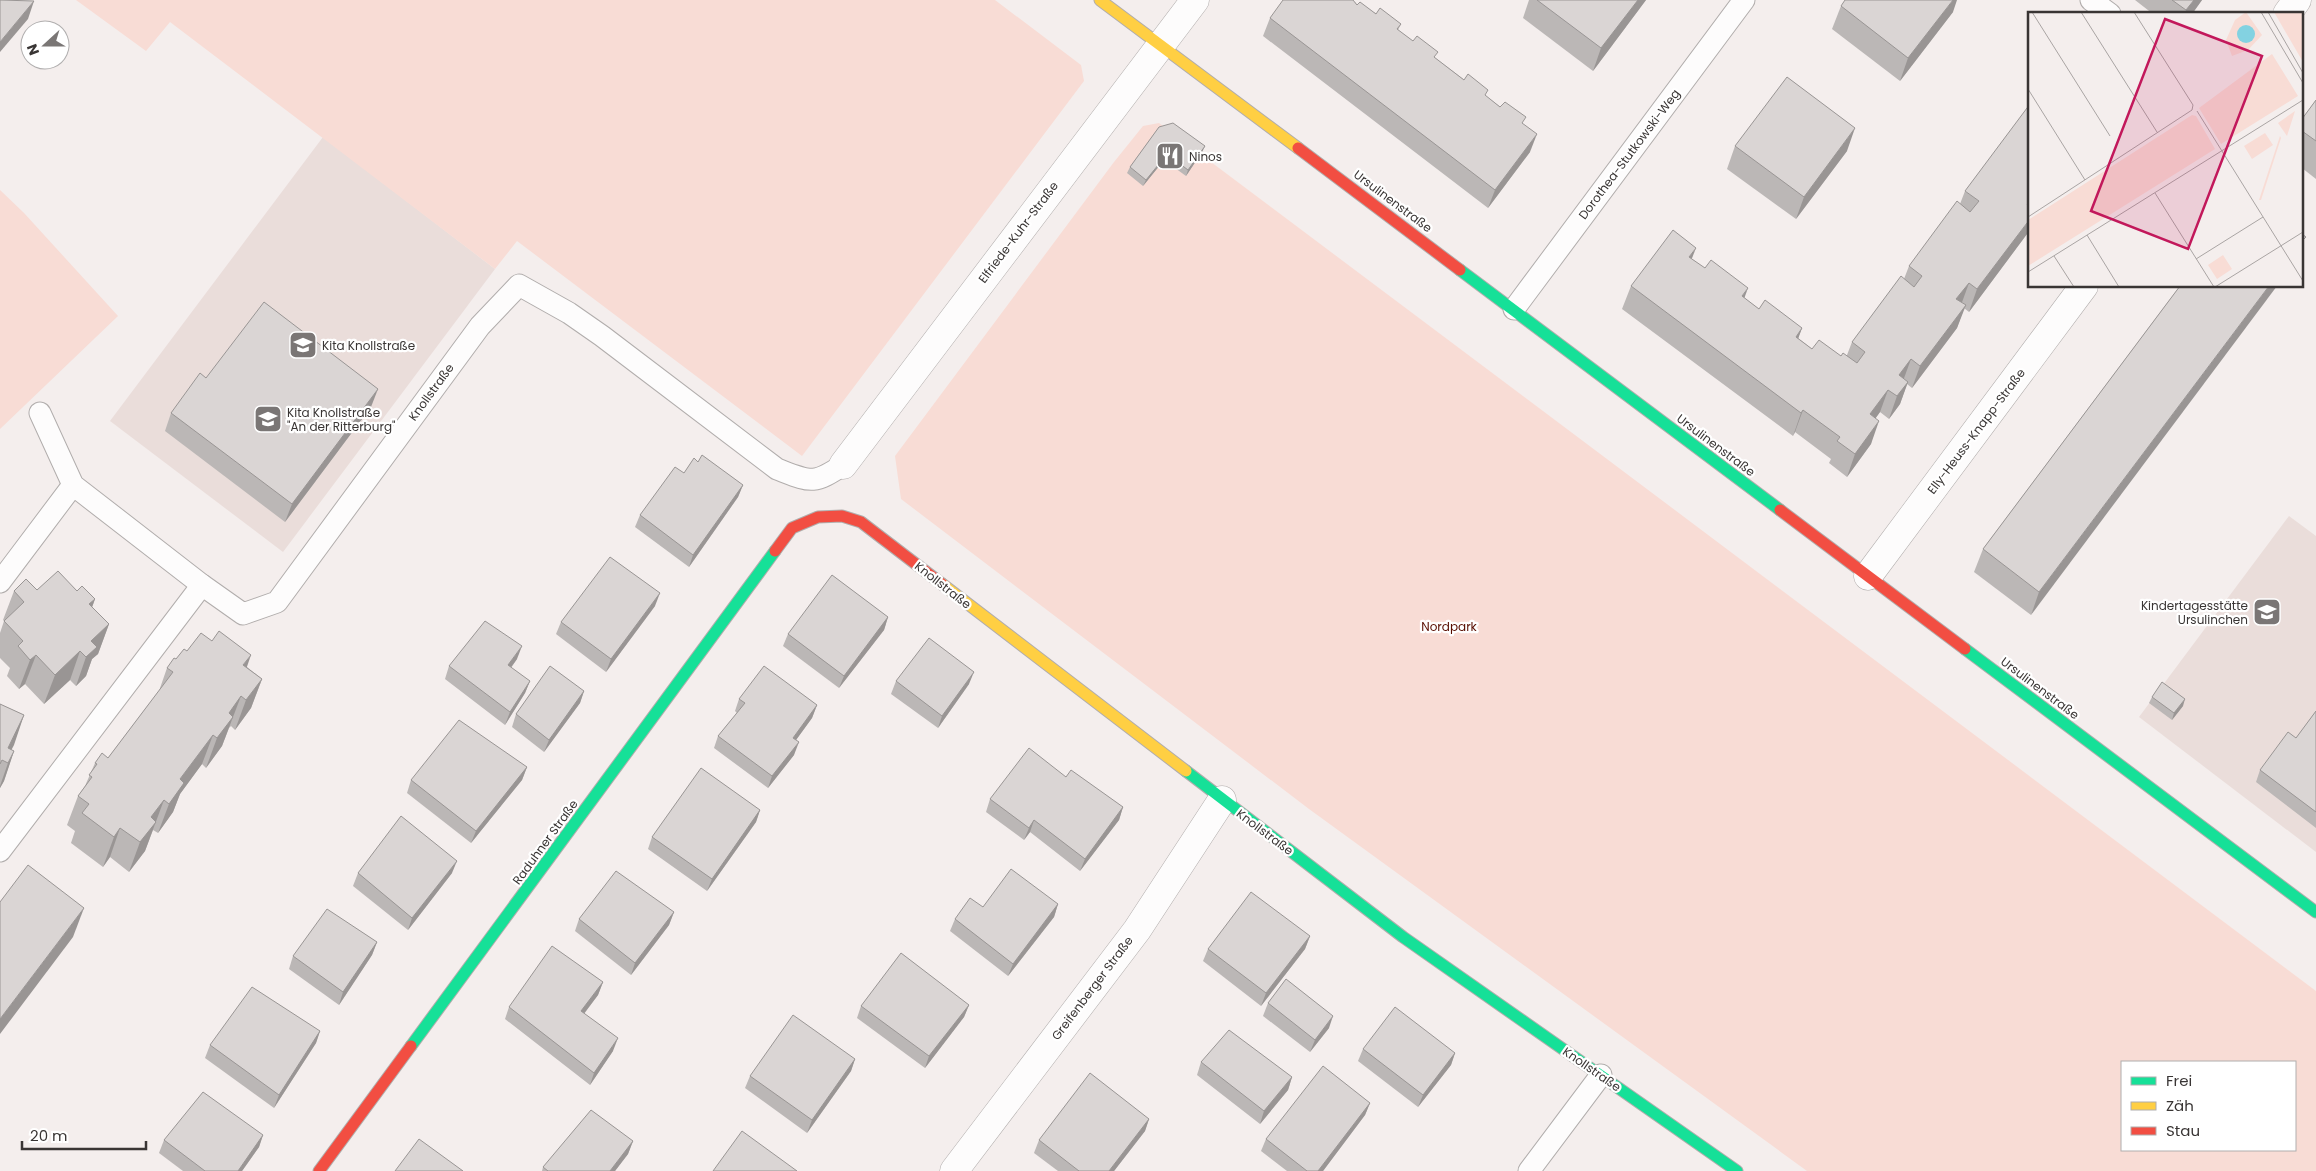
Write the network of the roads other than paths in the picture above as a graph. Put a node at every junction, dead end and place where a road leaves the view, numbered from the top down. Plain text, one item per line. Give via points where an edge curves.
1 (1100, 0) edge
2 (1195, 0) edge
3 (1744, 0) edge
4 (2091, 0) edge
5 (2297, 0) edge
6 (2107, 12) edge
7 (2288, 12) edge
8 (1161, 46) junction
9 (2083, 288) edge
10 (1514, 309) junction
11 (40, 413) dead end
12 (843, 465) joint
13 (73, 484) junction
14 (792, 528) joint
15 (1868, 576) junction
16 (0, 582) edge
17 (202, 585) junction
18 (1222, 800) junction
19 (0, 852) edge
20 (2316, 912) edge
21 (1601, 1076) junction
22 (319, 1171) edge
23 (954, 1171) edge
24 (1529, 1171) edge
25 (1737, 1171) edge

1 - 8 street, Ursulinenstraße
2 - 8 street, Elfriede-Kuhr-Straße
3 - 10 lane, Dorothea-Stutkowski-Weg
4 - 6 lane
5 - 7 street
8 - 10 street, Ursulinenstraße
8 - 12 street, Elfriede-Kuhr-Straße
9 - 15 street, Elly-Heuss-Knapp-Straße
10 - 15 street, Ursulinenstraße
11 - 13 lane, Knollstraße
12 - 17 lane, Knollstraße via 821,480 802,479 777,469 602,336 519,285 480,326 277,602 243,614
13 - 16 lane
13 - 17 lane, Knollstraße
14 - 18 street, Knollstraße via 817,516 844,515 861,522
14 - 22 street, Raduhner Straße
15 - 20 street, Ursulinenstraße
17 - 19 lane
18 - 21 street, Knollstraße via 1403,937
18 - 23 street, Greifenberger Straße via 1137,930
21 - 24 lane
21 - 25 street, Knollstraße

